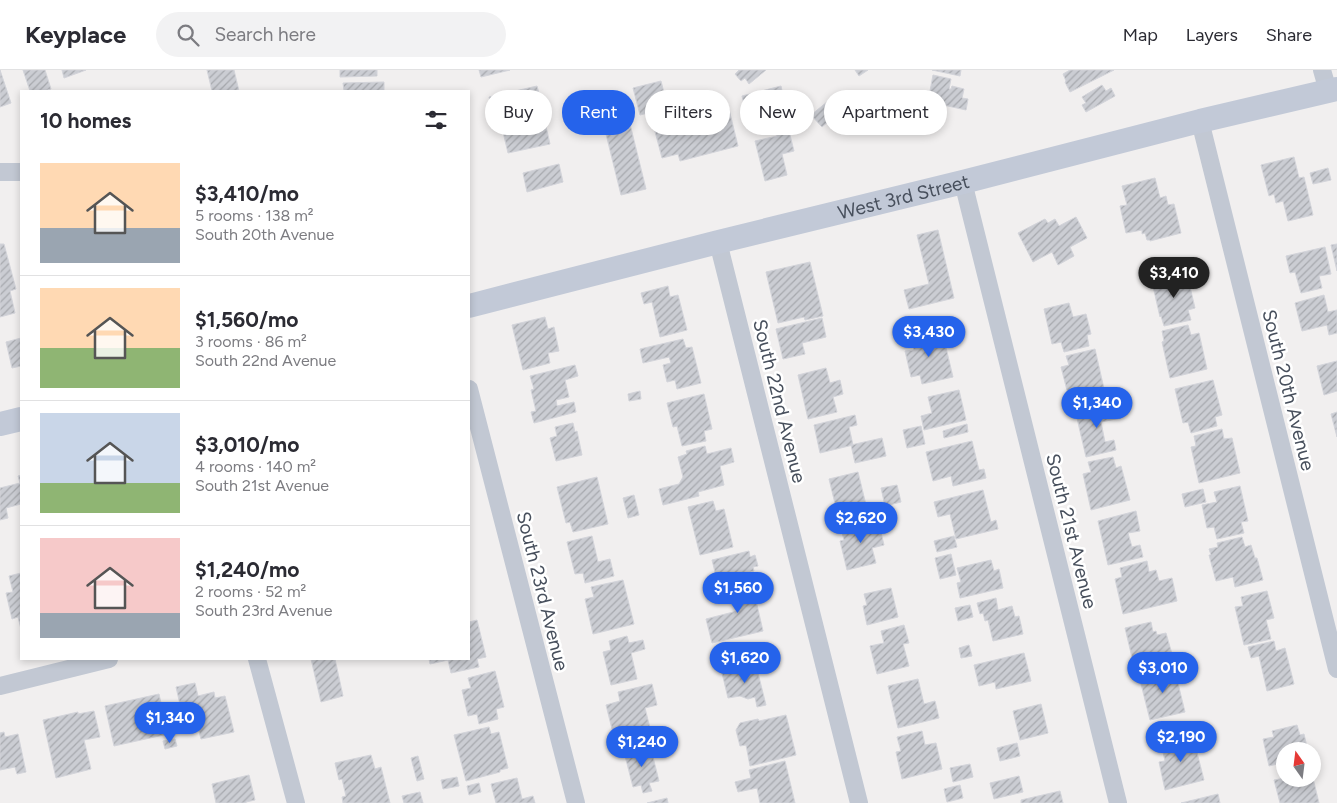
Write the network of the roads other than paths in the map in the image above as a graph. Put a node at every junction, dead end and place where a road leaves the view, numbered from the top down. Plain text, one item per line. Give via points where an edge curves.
1 (1329, 83) edge
2 (1200, 121) junction
3 (0, 172) edge
4 (20, 172) edge
5 (963, 182) junction
6 (718, 242) junction
7 (470, 306) edge
8 (470, 393) edge
9 (20, 419) edge
10 (0, 424) edge
11 (104, 660) edge
12 (257, 660) edge
13 (1337, 669) edge
14 (0, 686) edge
15 (296, 803) edge
16 (576, 803) edge
17 (859, 803) edge
18 (1118, 803) edge

1 - 2 street, West 3rd Street
2 - 5 street, West 3rd Street
2 - 13 street, South 20th Avenue
3 - 4 street
5 - 6 street, West 3rd Street
5 - 18 street, South 21st Avenue
6 - 7 street, West 3rd Street
6 - 17 street, South 22nd Avenue
8 - 16 street, South 23rd Avenue
9 - 10 street
11 - 14 street
12 - 15 street

